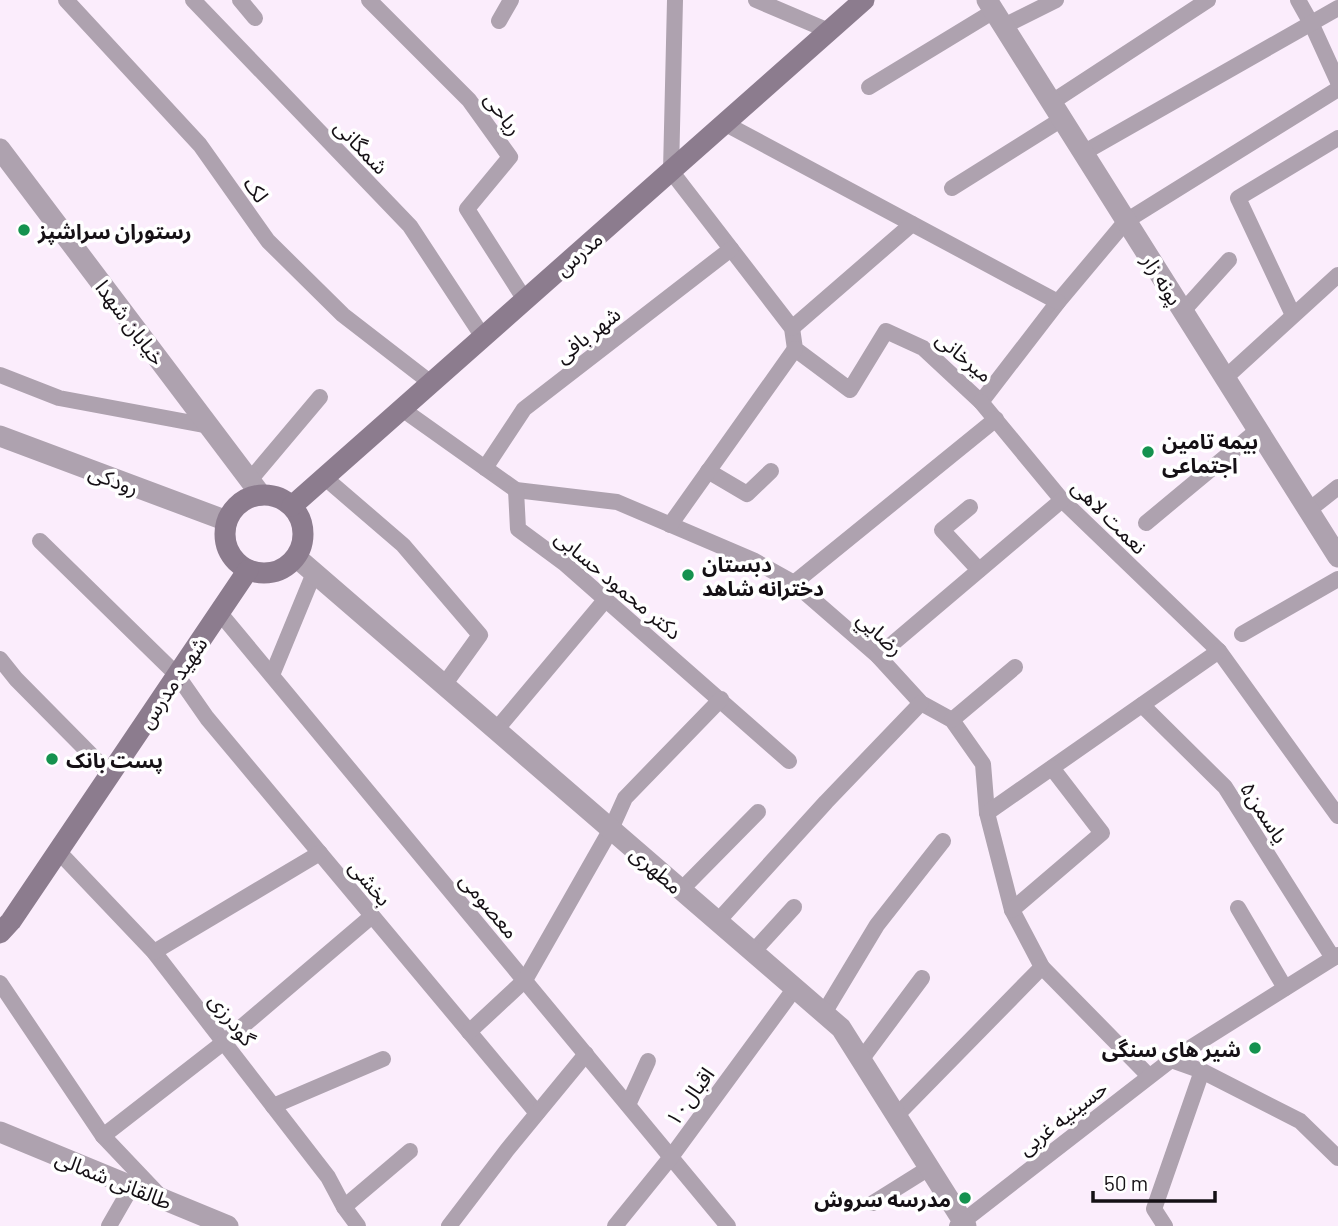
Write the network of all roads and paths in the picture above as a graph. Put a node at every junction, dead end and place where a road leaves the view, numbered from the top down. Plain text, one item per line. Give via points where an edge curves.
1 (66, 0) edge
2 (192, 0) edge
3 (240, 0) edge
4 (369, 0) edge
5 (511, 0) edge
6 (675, 0) edge
7 (756, 0) edge
8 (864, 0) edge
9 (1056, 0) edge
10 (1208, 0) edge
11 (1298, 0) edge
12 (1338, 8) edge
13 (995, 12) edge
14 (255, 18) dead end
15 (499, 21) dead end
16 (1312, 24) junction
17 (829, 31) junction
18 (1338, 82) edge
19 (869, 87) dead end
20 (1338, 89) edge
21 (1057, 111) junction
22 (724, 123) junction
23 (1338, 138) edge
24 (0, 149) edge
25 (1083, 153) junction
26 (671, 171) junction
27 (951, 188) dead end
28 (1126, 220) junction
29 (912, 224) junction
30 (731, 249) junction
31 (1229, 260) dead end
32 (1338, 275) edge
33 (525, 300) junction
34 (1058, 302) junction
35 (1183, 311) junction
36 (1293, 315) junction
37 (792, 328) junction
38 (483, 337) junction
39 (795, 349) junction
40 (0, 376) edge
41 (1226, 378) junction
42 (431, 383) junction
43 (320, 397) dead end
44 (981, 401) junction
45 (402, 409) junction
46 (996, 419) junction
47 (209, 426) junction
48 (1258, 430) junction
49 (0, 436) edge
50 (485, 468) junction
51 (709, 471) junction
52 (771, 471) dead end
53 (324, 477) junction
54 (256, 487) junction
55 (1338, 487) edge
56 (516, 490) junction
57 (1062, 500) junction
58 (292, 506) junction
59 (970, 507) dead end
60 (1309, 510) junction
61 (227, 521) junction
62 (1146, 523) dead end
63 (670, 525) junction
64 (40, 541) dead end
65 (296, 557) junction
66 (1338, 557) edge
67 (248, 570) junction
68 (979, 570) junction
69 (314, 573) junction
70 (1338, 579) edge
71 (794, 583) junction
72 (606, 599) junction
73 (219, 612) junction
74 (1242, 634) dead end
75 (1219, 651) junction
76 (878, 656) junction
77 (0, 659) edge
78 (1015, 667) dead end
79 (177, 675) junction
80 (272, 675) junction
81 (444, 685) junction
82 (721, 699) junction
83 (922, 703) junction
84 (1142, 705) junction
85 (953, 720) junction
86 (496, 730) junction
87 (789, 761) dead end
88 (1052, 768) junction
89 (110, 774) junction
90 (758, 811) dead end
91 (987, 813) junction
92 (1338, 816) edge
93 (611, 830) junction
94 (943, 841) dead end
95 (58, 851) junction
96 (320, 853) junction
97 (681, 890) junction
98 (794, 907) dead end
99 (1238, 908) dead end
100 (1012, 910) junction
101 (372, 916) junction
102 (4, 920) edge
103 (718, 922) junction
104 (155, 952) junction
105 (753, 952) junction
106 (1336, 957) edge
107 (1042, 967) junction
108 (922, 978) dead end
109 (525, 980) junction
110 (0, 983) edge
111 (795, 988) junction
112 (1285, 988) junction
113 (824, 1013) junction
114 (469, 1032) junction
115 (224, 1042) junction
116 (586, 1054) junction
117 (383, 1059) dead end
118 (861, 1060) junction
119 (1171, 1060) junction
120 (648, 1061) dead end
121 (1202, 1071) junction
122 (1149, 1076) junction
123 (628, 1105) junction
124 (274, 1106) junction
125 (537, 1113) junction
126 (896, 1116) junction
127 (4, 1130) edge
128 (103, 1136) junction
129 (411, 1151) dead end
130 (1336, 1153) edge
131 (671, 1157) junction
132 (929, 1168) junction
133 (132, 1186) junction
134 (170, 1202) junction
135 (873, 1203) dead end
136 (344, 1207) junction
137 (962, 1224) edge
138 (109, 1226) edge
139 (192, 1226) edge
140 (228, 1226) edge
141 (358, 1226) edge
142 (449, 1226) edge
143 (615, 1226) edge
144 (728, 1226) edge
145 (1165, 1226) edge

1 - 42 street, لک via 200,145 268,241 343,315
2 - 38 street, شمگانی via 410,226
3 - 14 street
4 - 33 street, ریاحی via 470,100 510,157 467,209
5 - 15 street
6 - 26 street
7 - 17 street
8 - 17 main road, مدرس
9 - 13 street
10 - 21 street
11 - 16 street
12 - 16 street
13 - 19 street
13 - 21 street, پونه زار
16 - 18 street
16 - 25 street
17 - 22 main road, مدرس
20 - 28 street, میرخانی
21 - 25 street, پونه زار
21 - 27 street
22 - 26 main road, مدرس
22 - 29 street
23 - 36 street via 1238,198
24 - 47 street, خیابان شهدا
25 - 28 street, پونه زار
26 - 30 street
26 - 33 main road, مدرس
28 - 34 street, میرخانی
28 - 35 street, پونه زار
29 - 34 street
29 - 37 street
30 - 37 street
30 - 50 street, شهر بافی via 524,409
31 - 35 street
32 - 36 street
33 - 38 main road, مدرس
34 - 44 street, میرخانی
35 - 41 street, پونه زار
36 - 41 street
37 - 39 street
38 - 42 main road, مدرس
39 - 44 street, میرخانی via 850,390 886,331 923,348
39 - 51 street
40 - 47 street via 59,398
41 - 48 street, پونه زار
42 - 45 main road, مدرس
43 - 54 street
44 - 46 street, نعمت لاهی
45 - 50 street, رضایي
45 - 53 main road, مدرس
46 - 57 street, نعمت لاهی
46 - 71 street
47 - 54 street, خیابان شهدا
48 - 60 street, پونه زار
48 - 62 street
49 - 61 street, رودکی
50 - 56 street, رضایي
51 - 52 street via 747,494
51 - 63 street
53 - 58 main road, مدرس
53 - 81 street via 403,545 480,635
54 - 58 main road
54 - 61 main road
55 - 60 street
56 - 63 street, رضایي via 617,502
56 - 72 street, دکتر محمود حسابی via 518,529
57 - 68 street
57 - 75 street, نعمت لاهی
58 - 65 main road via 303,525
59 - 68 street via 942,530
60 - 66 street, پونه زار
61 - 67 main road via 226,544
63 - 71 street, رضایي
64 - 79 street, بخشی
65 - 67 main road via 279,570
65 - 69 street, مطهری
67 - 73 main road, شهید مدرس
68 - 76 street
69 - 80 street
69 - 81 street, مطهری
70 - 74 street
71 - 76 street, رضایي
72 - 82 street, دکتر محمود حسابی
72 - 86 street
73 - 79 main road, شهید مدرس
73 - 80 street, معصومی
75 - 84 street
75 - 92 street, نعمت لاهی
76 - 83 street, رضایي
77 - 89 street
78 - 85 street
79 - 89 main road, شهید مدرس
79 - 96 street, بخشی via 207,718
80 - 109 street, معصومی
81 - 86 street, مطهری
82 - 87 street, دکتر محمود حسابی
82 - 93 street via 625,798
83 - 85 street, رضایي
83 - 103 street
84 - 88 street
84 - 106 street, یاسمن۵ via 1225,787
85 - 91 street, رضایي via 984,764
86 - 93 street, مطهری
88 - 91 street
88 - 100 street via 1102,833
89 - 95 main road, شهید مدرس
90 - 97 street
91 - 100 street, رضایي
93 - 97 street, مطهری
93 - 109 street
94 - 113 street via 877,926
95 - 102 main road, شهید مدرس
95 - 104 street, گودرزی
96 - 101 street, بخشی
96 - 104 street
97 - 103 street, مطهری
98 - 105 street
99 - 112 street
100 - 107 street, رضایي
101 - 114 street, بخشی
101 - 115 street
103 - 105 street, مطهری
104 - 115 street, گودرزی
105 - 111 street, مطهری
106 - 112 street, حسینیه غربی
107 - 122 street, رضایي
107 - 126 street
108 - 118 street
109 - 114 street
109 - 116 street, معصومی
110 - 128 street
111 - 113 street, مطهری
111 - 131 street, اقبال۱۰
112 - 119 street, حسینیه غربی
113 - 118 street, مطهری via 841,1028
114 - 125 street, بخشی
115 - 124 street, گودرزی
115 - 128 street
116 - 123 street, معصومی
116 - 125 street
117 - 124 street
118 - 126 street, مطهری
119 - 121 street
119 - 122 street, حسینیه غربی
120 - 123 street
121 - 130 street via 1300,1121
121 - 145 street via 1154,1209
122 - 137 street, حسینیه غربی
123 - 131 street, معصومی
124 - 136 street, گودرزی via 328,1177
125 - 142 street
126 - 132 street, مطهری
127 - 133 street, طالقانی شمالی
128 - 134 street
129 - 136 street
131 - 143 street, اقبال۱۰
131 - 144 street, معصومی
132 - 135 street
132 - 137 street, مطهری
133 - 134 street, طالقانی شمالی
133 - 138 street
134 - 139 street
134 - 140 street, طالقانی شمالی
136 - 141 street, گودرزی

